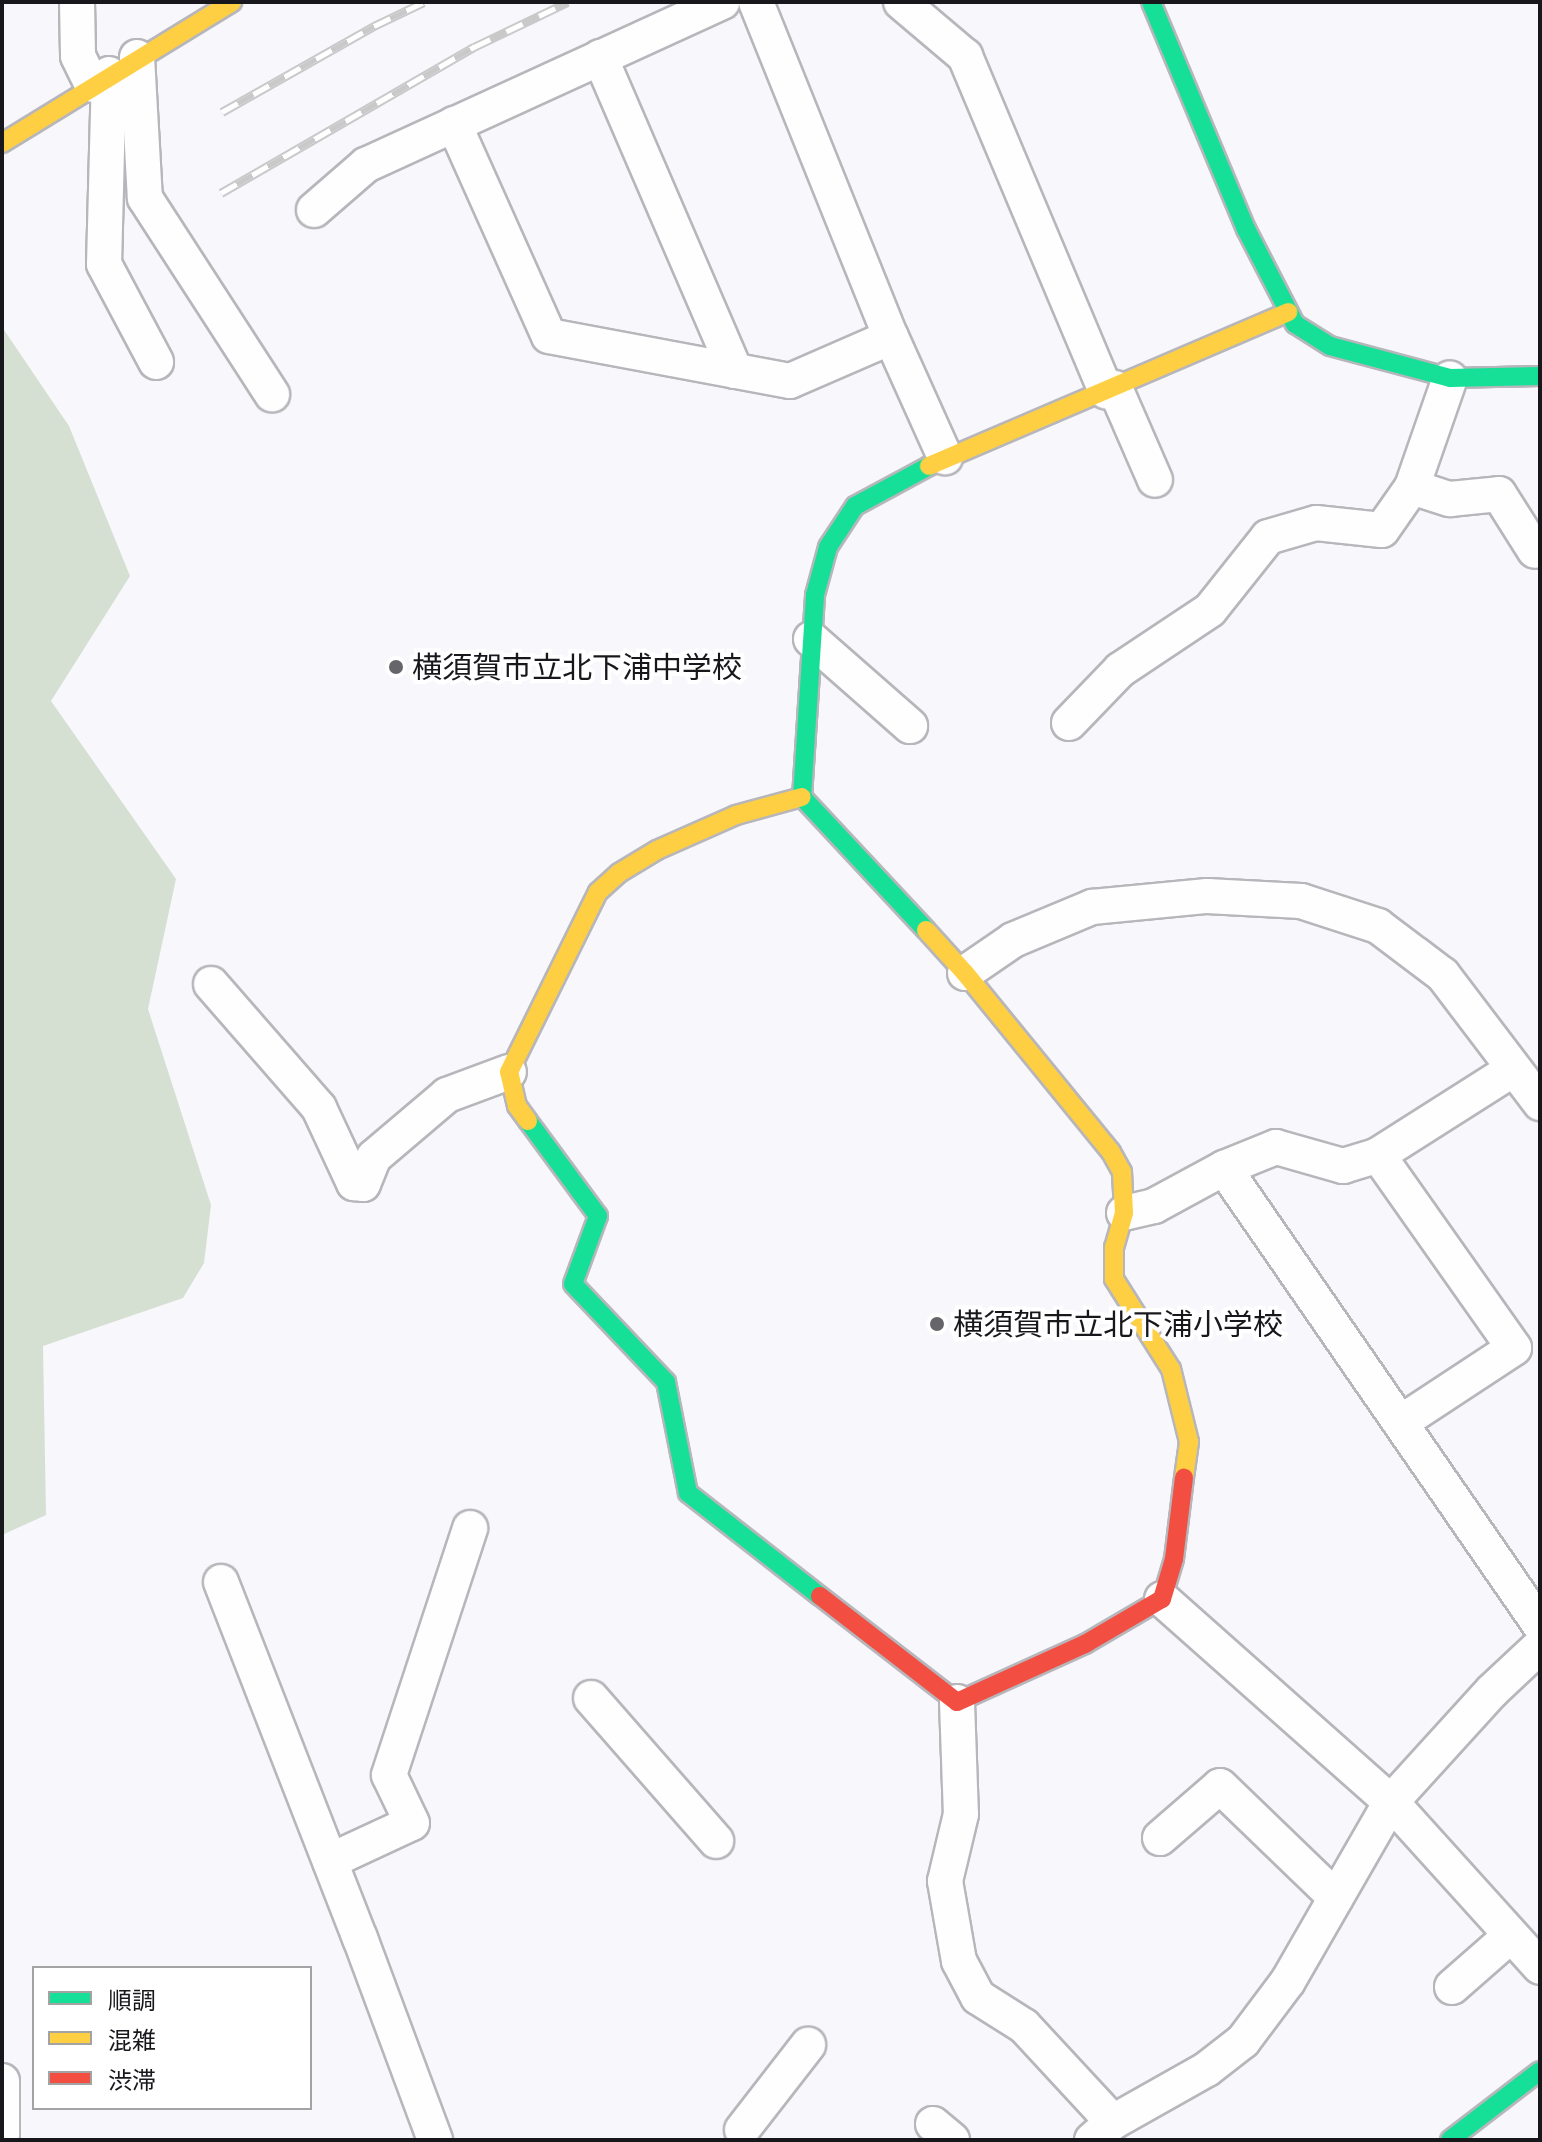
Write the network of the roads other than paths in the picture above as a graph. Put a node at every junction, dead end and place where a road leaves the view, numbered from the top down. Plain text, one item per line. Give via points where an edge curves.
1 (77, 2) edge
2 (232, 2) edge
3 (722, 2) edge
4 (756, 2) edge
5 (901, 2) edge
6 (1151, 2) edge
7 (600, 57) junction
8 (112, 72) junction
9 (454, 124) junction
10 (2, 143) edge
11 (314, 210) dead end
12 (1288, 312) junction
13 (891, 337) junction
14 (156, 362) dead end
15 (735, 371) junction
16 (1540, 376) edge
17 (1450, 378) junction
18 (1111, 390) junction
19 (272, 394) dead end
20 (945, 457) junction
21 (1155, 480) dead end
22 (1412, 487) junction
23 (1535, 551) dead end
24 (811, 639) junction
25 (1069, 723) dead end
26 (910, 726) dead end
27 (802, 797) junction
28 (965, 973) junction
29 (211, 984) dead end
30 (1512, 1070) junction
31 (509, 1072) junction
32 (1540, 1103) edge
33 (1378, 1155) junction
34 (1224, 1168) junction
35 (1124, 1213) junction
36 (1400, 1423) junction
37 (470, 1528) dead end
38 (221, 1582) dead end
39 (1162, 1599) junction
40 (1540, 1625) edge
41 (1540, 1646) edge
42 (591, 1698) dead end
43 (957, 1702) junction
44 (1391, 1802) junction
45 (1160, 1838) dead end
46 (716, 1841) dead end
47 (330, 1861) junction
48 (1336, 1898) junction
49 (1510, 1936) junction
50 (1540, 1967) edge
51 (1452, 1987) dead end
52 (808, 2045) dead end
53 (1540, 2071) edge
54 (2, 2081) edge
55 (742, 2130) dead end
56 (1102, 2131) edge
57 (2, 2135) edge
58 (435, 2140) edge
59 (1450, 2140) edge

1 - 8 street via 78,56
2 - 8 main road
3 - 7 street
4 - 13 street
5 - 18 street via 965,56
6 - 12 main road via 1246,229
7 - 9 street
7 - 15 street
8 - 10 main road
8 - 14 street via 104,264
8 - 19 street via 145,198
9 - 11 street via 366,165
9 - 15 street via 549,336
12 - 17 main road via 1295,324 1330,346
12 - 18 main road
13 - 15 street via 790,381
13 - 20 street
16 - 17 main road
17 - 22 street
18 - 20 main road
18 - 21 street
20 - 24 main road via 855,506 828,547 815,595
22 - 23 street via 1450,499 1499,494
22 - 25 street via 1382,530 1316,523 1268,537 1210,610 1120,670
24 - 26 street
24 - 27 main road
27 - 28 main road
27 - 31 main road via 736,815 657,850 598,892
28 - 30 street via 1013,940 1092,907 1207,896 1301,901 1378,926 1443,975
28 - 35 main road via 1111,1152 1122,1172
29 - 31 street via 319,1108 354,1183 363,1184 374,1157 447,1095
30 - 32 street
30 - 33 street
31 - 43 main road via 517,1106 598,1216 573,1284 666,1382 688,1493
33 - 34 street via 1343,1166 1276,1147
33 - 36 street via 1514,1348
34 - 35 street via 1154,1206
34 - 36 street
35 - 39 main road via 1114,1247 1114,1279 1171,1369 1189,1442 1174,1559
36 - 40 street
37 - 47 street via 389,1775 412,1823
38 - 47 street
39 - 43 main road via 1085,1644
39 - 44 street
41 - 44 street
42 - 46 street
43 - 56 street via 961,1814 945,1881 959,1961 978,1997 1024,2026
44 - 48 street
44 - 49 street
45 - 48 street via 1220,1786
47 - 58 street
48 - 56 street via 1288,1981 1243,2041 1207,2069
49 - 50 street
49 - 51 street
52 - 55 street
53 - 59 main road
54 - 57 street

